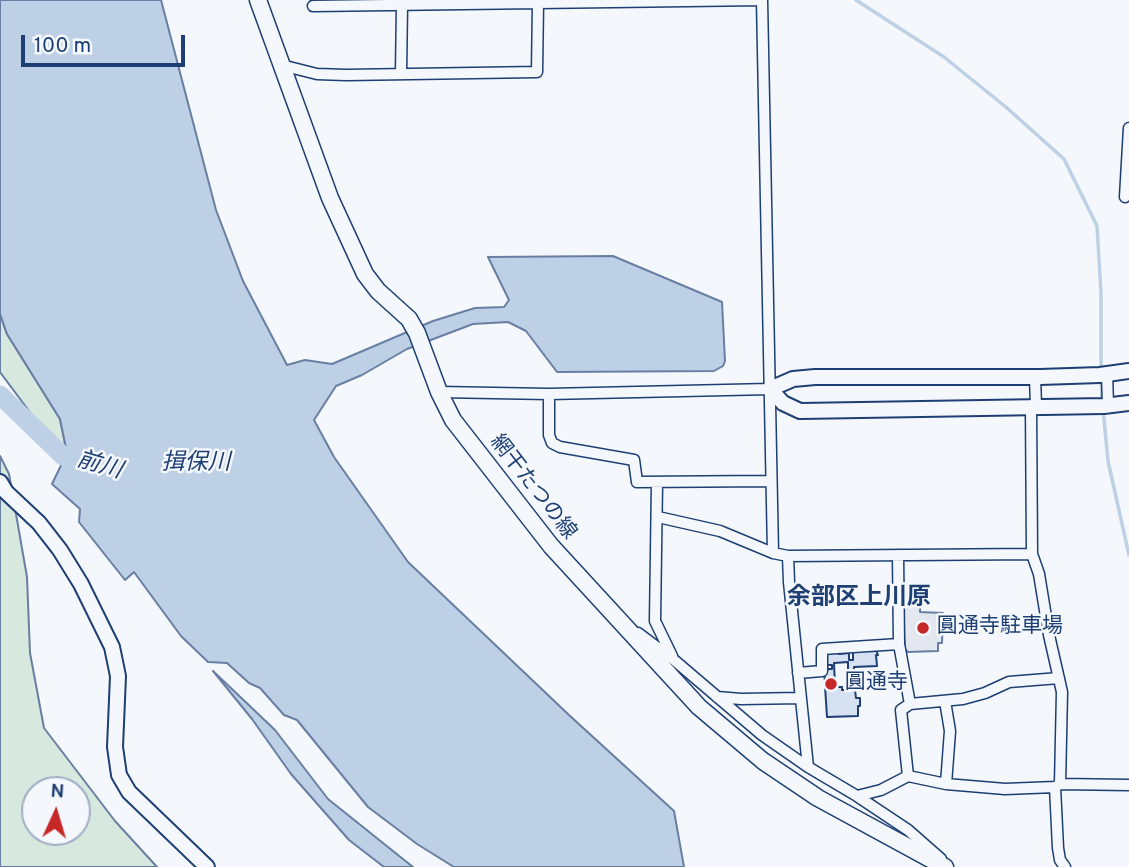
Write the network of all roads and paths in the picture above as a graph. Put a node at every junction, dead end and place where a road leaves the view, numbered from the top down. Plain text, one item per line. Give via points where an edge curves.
1 (258, 0) edge
2 (538, 3) junction
3 (402, 5) junction
4 (313, 6) dead end
5 (281, 65) junction
6 (401, 74) junction
7 (1129, 128) edge
8 (1125, 197) dead end
9 (1129, 371) edge
10 (1107, 374) junction
11 (1035, 377) junction
12 (770, 389) junction
13 (439, 392) junction
14 (549, 394) junction
15 (1129, 402) edge
16 (1108, 405) junction
17 (1034, 406) junction
18 (770, 481) junction
19 (0, 482) edge
20 (657, 482) junction
21 (658, 517) junction
22 (773, 553) junction
23 (1032, 554) junction
24 (898, 555) junction
25 (788, 556) junction
26 (622, 625) junction
27 (899, 644) junction
28 (674, 660) junction
29 (798, 673) junction
30 (1059, 678) junction
31 (717, 697) junction
32 (800, 698) junction
33 (944, 701) junction
34 (910, 704) junction
35 (808, 767) junction
36 (908, 776) junction
37 (946, 785) junction
38 (1058, 785) junction
39 (1129, 785) edge
40 (857, 796) junction
41 (207, 867) edge
42 (945, 867) edge
43 (950, 867) edge
44 (1065, 867) edge

1 - 5 main road, 網干たつの線
2 - 3 street
2 - 6 street via 537,72
2 - 12 street via 762,0
3 - 4 street
3 - 6 street
5 - 6 street via 317,74
5 - 13 main road, 網干たつの線 via 354,254 378,291 409,320
7 - 8 street
9 - 10 street
10 - 11 street
10 - 16 street
11 - 12 street via 815,377 793,379
11 - 17 street
12 - 14 street
12 - 17 street via 783,403 800,411
12 - 18 street
13 - 14 street
13 - 26 main road, 網干たつの線 via 453,419 519,506
14 - 20 street via 552,443 634,460 637,482
15 - 16 street
16 - 17 street
17 - 23 street
18 - 20 street
18 - 22 street
19 - 41 street via 60,550 113,648 118,676 115,747 119,775 129,792
20 - 21 street
21 - 22 street via 720,531
21 - 28 street via 655,621
22 - 25 street
23 - 24 street
23 - 30 street
24 - 25 street
24 - 27 street
25 - 29 street
26 - 28 street
26 - 42 main road, 網干たつの線 via 699,706 763,761 818,798
27 - 29 street via 822,649 822,671
27 - 34 street
28 - 31 street
29 - 32 street
30 - 33 street via 1009,681 985,694
30 - 38 street
31 - 32 street
31 - 35 street
32 - 35 street
33 - 34 street
33 - 37 street via 950,731
34 - 36 street via 901,710
35 - 40 street
36 - 37 street
36 - 40 street
37 - 38 street via 1005,789
38 - 39 street
38 - 44 street via 1058,848
40 - 43 street via 908,830

